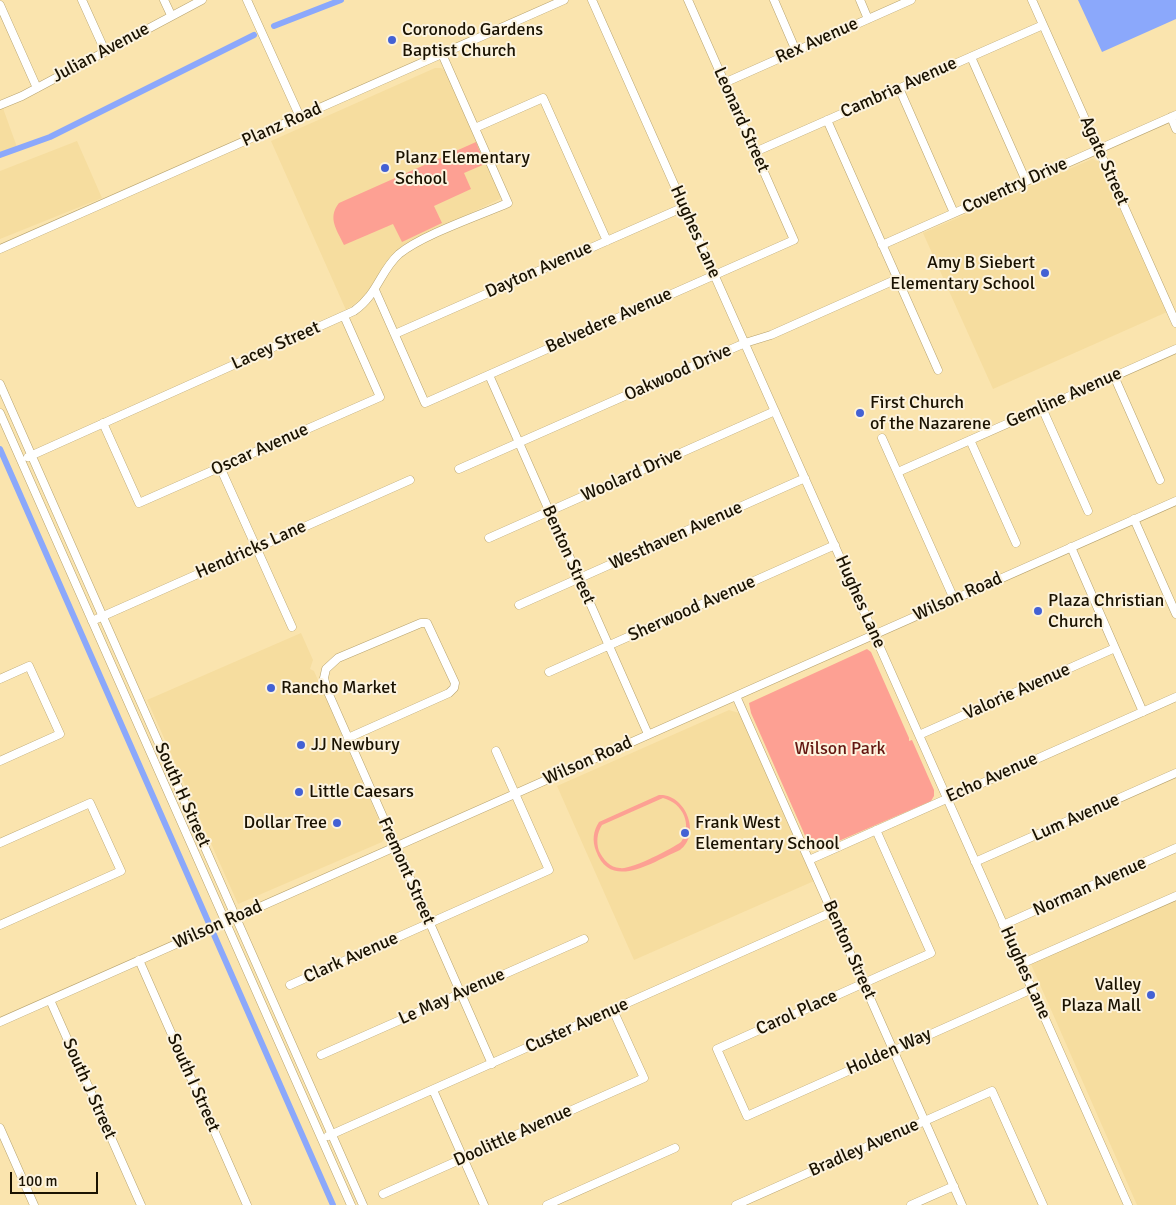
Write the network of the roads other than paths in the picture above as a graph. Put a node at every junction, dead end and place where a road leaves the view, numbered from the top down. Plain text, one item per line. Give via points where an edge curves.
1 (82, 0) edge
2 (164, 0) edge
3 (202, 0) edge
4 (246, 0) edge
5 (564, 0) edge
6 (592, 0) edge
7 (688, 0) edge
8 (774, 0) edge
9 (860, 0) edge
10 (911, 0) edge
11 (1032, 0) edge
12 (0, 5) edge
13 (171, 15) junction
14 (868, 19) junction
15 (1043, 25) junction
16 (105, 51) junction
17 (796, 51) junction
18 (442, 54) junction
19 (971, 56) junction
20 (724, 83) junction
21 (37, 88) junction
22 (899, 88) junction
23 (0, 105) edge
24 (300, 116) junction
25 (1173, 116) edge
26 (827, 120) junction
27 (475, 128) junction
28 (1176, 129) edge
29 (1099, 149) junction
30 (755, 152) junction
31 (1026, 181) junction
32 (684, 206) junction
33 (954, 213) junction
34 (794, 240) joint
35 (607, 241) junction
36 (882, 245) junction
37 (0, 248) edge
38 (714, 275) junction
39 (898, 279) junction
40 (376, 290) junction
41 (344, 316) junction
42 (1176, 322) edge
43 (395, 334) junction
44 (745, 343) junction
45 (1176, 348) edge
46 (938, 370) dead end
47 (489, 375) junction
48 (1114, 376) junction
49 (0, 384) edge
50 (1042, 408) junction
51 (775, 411) junction
52 (0, 413) edge
53 (103, 423) junction
54 (882, 438) dead end
55 (970, 440) junction
56 (519, 443) junction
57 (32, 455) junction
58 (21, 460) junction
59 (220, 467) junction
60 (459, 469) dead end
61 (898, 472) junction
62 (805, 478) junction
63 (410, 480) dead end
64 (1160, 480) dead end
65 (1176, 501) edge
66 (549, 511) junction
67 (1088, 512) dead end
68 (1134, 519) junction
69 (489, 538) dead end
70 (1016, 543) dead end
71 (835, 546) junction
72 (1070, 547) junction
73 (256, 548) junction
74 (579, 578) junction
75 (954, 599) junction
76 (519, 605) dead end
77 (1176, 614) edge
78 (102, 616) junction
79 (92, 620) junction
80 (292, 627) dead end
81 (874, 634) junction
82 (609, 646) junction
83 (1115, 648) junction
84 (549, 672) dead end
85 (0, 679) edge
86 (736, 696) junction
87 (1176, 697) edge
88 (1143, 712) junction
89 (648, 734) junction
90 (919, 735) junction
91 (348, 738) junction
92 (496, 751) dead end
93 (0, 761) edge
94 (1176, 773) edge
95 (516, 793) junction
96 (947, 798) junction
97 (876, 830) junction
98 (0, 843) edge
99 (395, 846) junction
100 (1176, 848) edge
101 (809, 860) junction
102 (976, 862) junction
103 (1176, 896) edge
104 (832, 912) junction
105 (236, 917) junction
106 (225, 922) junction
107 (429, 923) junction
108 (0, 925) edge
109 (1004, 925) junction
110 (584, 939) dead end
111 (139, 960) junction
112 (1021, 964) junction
113 (864, 983) junction
114 (290, 985) dead end
115 (1032, 989) junction
116 (460, 994) junction
117 (50, 1000) junction
118 (613, 1010) junction
119 (0, 1022) edge
120 (894, 1050) junction
121 (321, 1055) dead end
122 (492, 1064) junction
123 (433, 1090) junction
124 (747, 1116) joint
125 (925, 1121) junction
126 (0, 1128) edge
127 (332, 1135) junction
128 (321, 1139) junction
129 (675, 1148) dead end
130 (463, 1158) junction
131 (954, 1186) junction
132 (383, 1194) dead end
133 (34, 1205) edge
134 (141, 1205) edge
135 (247, 1205) edge
136 (351, 1205) edge
137 (363, 1205) edge
138 (484, 1205) edge
139 (547, 1205) edge
140 (736, 1205) edge
141 (911, 1205) edge
142 (962, 1205) edge
143 (1043, 1205) edge
144 (1128, 1205) edge

1 - 16 street
2 - 13 street
3 - 13 street, Julian Avenue
4 - 24 street
5 - 18 street, Planz Road
6 - 32 street, Hughes Lane
7 - 20 street, Leonard Street
8 - 17 street
9 - 14 street
10 - 14 street, Rex Avenue
11 - 15 street, Agate Street
12 - 21 street
13 - 16 street, Julian Avenue
14 - 17 street, Rex Avenue
15 - 19 street, Cambria Avenue
15 - 29 street, Agate Street
16 - 21 street, Julian Avenue
17 - 20 street, Rex Avenue
18 - 24 street, Planz Road
18 - 27 street
19 - 22 street, Cambria Avenue
19 - 31 street
20 - 30 street, Leonard Street
21 - 23 street, Julian Avenue
22 - 26 street, Cambria Avenue
22 - 33 street
24 - 37 street, Planz Road
25 - 28 street
25 - 29 street, Coventry Drive
26 - 30 street, Cambria Avenue
26 - 36 street
27 - 35 street via 544,98
27 - 40 street, Lacey Street via 508,203 407,249 392,262
29 - 31 street, Coventry Drive
29 - 42 street, Agate Street
30 - 34 street, Leonard Street
31 - 33 street, Coventry Drive
32 - 35 street, Dayton Avenue
32 - 38 street, Hughes Lane
33 - 36 street, Coventry Drive
34 - 38 street, Belvedere Avenue
35 - 43 street, Dayton Avenue
36 - 39 street
38 - 44 street, Hughes Lane
38 - 47 street, Belvedere Avenue
39 - 44 street, Oakwood Drive via 771,335
39 - 46 street
40 - 41 street, Lacey Street via 362,306
40 - 43 street
41 - 53 street, Lacey Street
41 - 59 street, Oscar Avenue via 380,396
43 - 47 street, Belvedere Avenue via 425,403
44 - 51 street, Hughes Lane
44 - 56 street, Oakwood Drive
45 - 48 street, Gemline Avenue
47 - 56 street, Benton Street
48 - 50 street, Gemline Avenue
48 - 64 street
49 - 57 street, South H Street
50 - 55 street, Gemline Avenue
50 - 67 street
51 - 62 street, Hughes Lane
51 - 66 street, Woolard Drive
52 - 58 street, South H Street
53 - 57 street, Lacey Street
53 - 59 street, Oscar Avenue via 139,503
54 - 61 street
55 - 61 street, Gemline Avenue
55 - 70 street
56 - 60 street, Oakwood Drive
56 - 66 street, Benton Street
57 - 58 street, Lacey Street
57 - 78 street, South H Street
58 - 79 street, South H Street
59 - 73 street
61 - 75 street
62 - 71 street, Hughes Lane
62 - 74 street, Westhaven Avenue
63 - 73 street, Hendricks Lane
65 - 68 street, Wilson Road
66 - 69 street, Woolard Drive
66 - 74 street, Benton Street
68 - 72 street, Wilson Road
68 - 77 street
71 - 81 street, Hughes Lane
71 - 82 street, Sherwood Avenue
72 - 75 street, Wilson Road
72 - 83 street
73 - 78 street, Hendricks Lane
73 - 80 street
74 - 76 street, Westhaven Avenue
74 - 82 street, Benton Street
75 - 81 street, Wilson Road
78 - 79 street, Hendricks Lane
78 - 105 street, South H Street
79 - 106 street, South H Street
81 - 86 street, Wilson Road
81 - 90 street, Hughes Lane
82 - 84 street, Sherwood Avenue
82 - 89 street, Benton Street
83 - 88 street
83 - 90 street, Valorie Avenue
85 - 93 street via 29,666 60,734
86 - 89 street, Wilson Road
86 - 101 street, Benton Street
87 - 88 street, Echo Avenue
88 - 96 street, Echo Avenue
89 - 95 street, Wilson Road
90 - 96 street, Hughes Lane
91 - 91 street, Fremont Street via 324,678 326,668 338,658 424,622 430,626 455,683 454,688 450,693
91 - 99 street, Fremont Street
92 - 95 street
94 - 102 street, Lum Avenue
95 - 99 street, Wilson Road
95 - 107 street, Clark Avenue via 549,870
96 - 97 street, Echo Avenue
96 - 102 street, Hughes Lane
97 - 101 street, Echo Avenue
97 - 113 street, Carol Place via 931,953
98 - 108 street via 90,803 121,871
99 - 105 street, Wilson Road
99 - 107 street, Fremont Street
100 - 109 street, Norman Avenue
101 - 104 street, Benton Street
102 - 109 street, Hughes Lane
103 - 112 street
104 - 113 street, Benton Street
104 - 118 street, Custer Avenue
105 - 106 street, Wilson Road
105 - 127 street, South H Street
106 - 111 street, Wilson Road
106 - 128 street, South H Street
107 - 114 street, Clark Avenue
107 - 116 street, Fremont Street
109 - 112 street, Hughes Lane
110 - 116 street, Le May Avenue
111 - 117 street, Wilson Road
111 - 135 street, South I Street
112 - 115 street, Hughes Lane
113 - 120 street, Benton Street
113 - 124 street, Carol Place via 717,1048
115 - 120 street, Holden Way
115 - 144 street, Hughes Lane
116 - 121 street, Le May Avenue
116 - 122 street, Fremont Street
117 - 119 street, Wilson Road
117 - 134 street, South J Street
118 - 122 street, Custer Avenue
118 - 130 street, Doolittle Avenue via 644,1078
120 - 124 street, Holden Way
120 - 125 street, Benton Street
122 - 123 street, Custer Avenue
123 - 127 street, Custer Avenue
123 - 130 street
125 - 131 street, Benton Street
125 - 140 street, Bradley Avenue
125 - 143 street, Bradley Avenue via 992,1091
126 - 133 street
127 - 128 street, Custer Avenue
127 - 137 street, South H Street
128 - 136 street, South H Street
129 - 139 street
130 - 132 street, Doolittle Avenue
130 - 138 street
131 - 141 street
131 - 142 street, Benton Street

